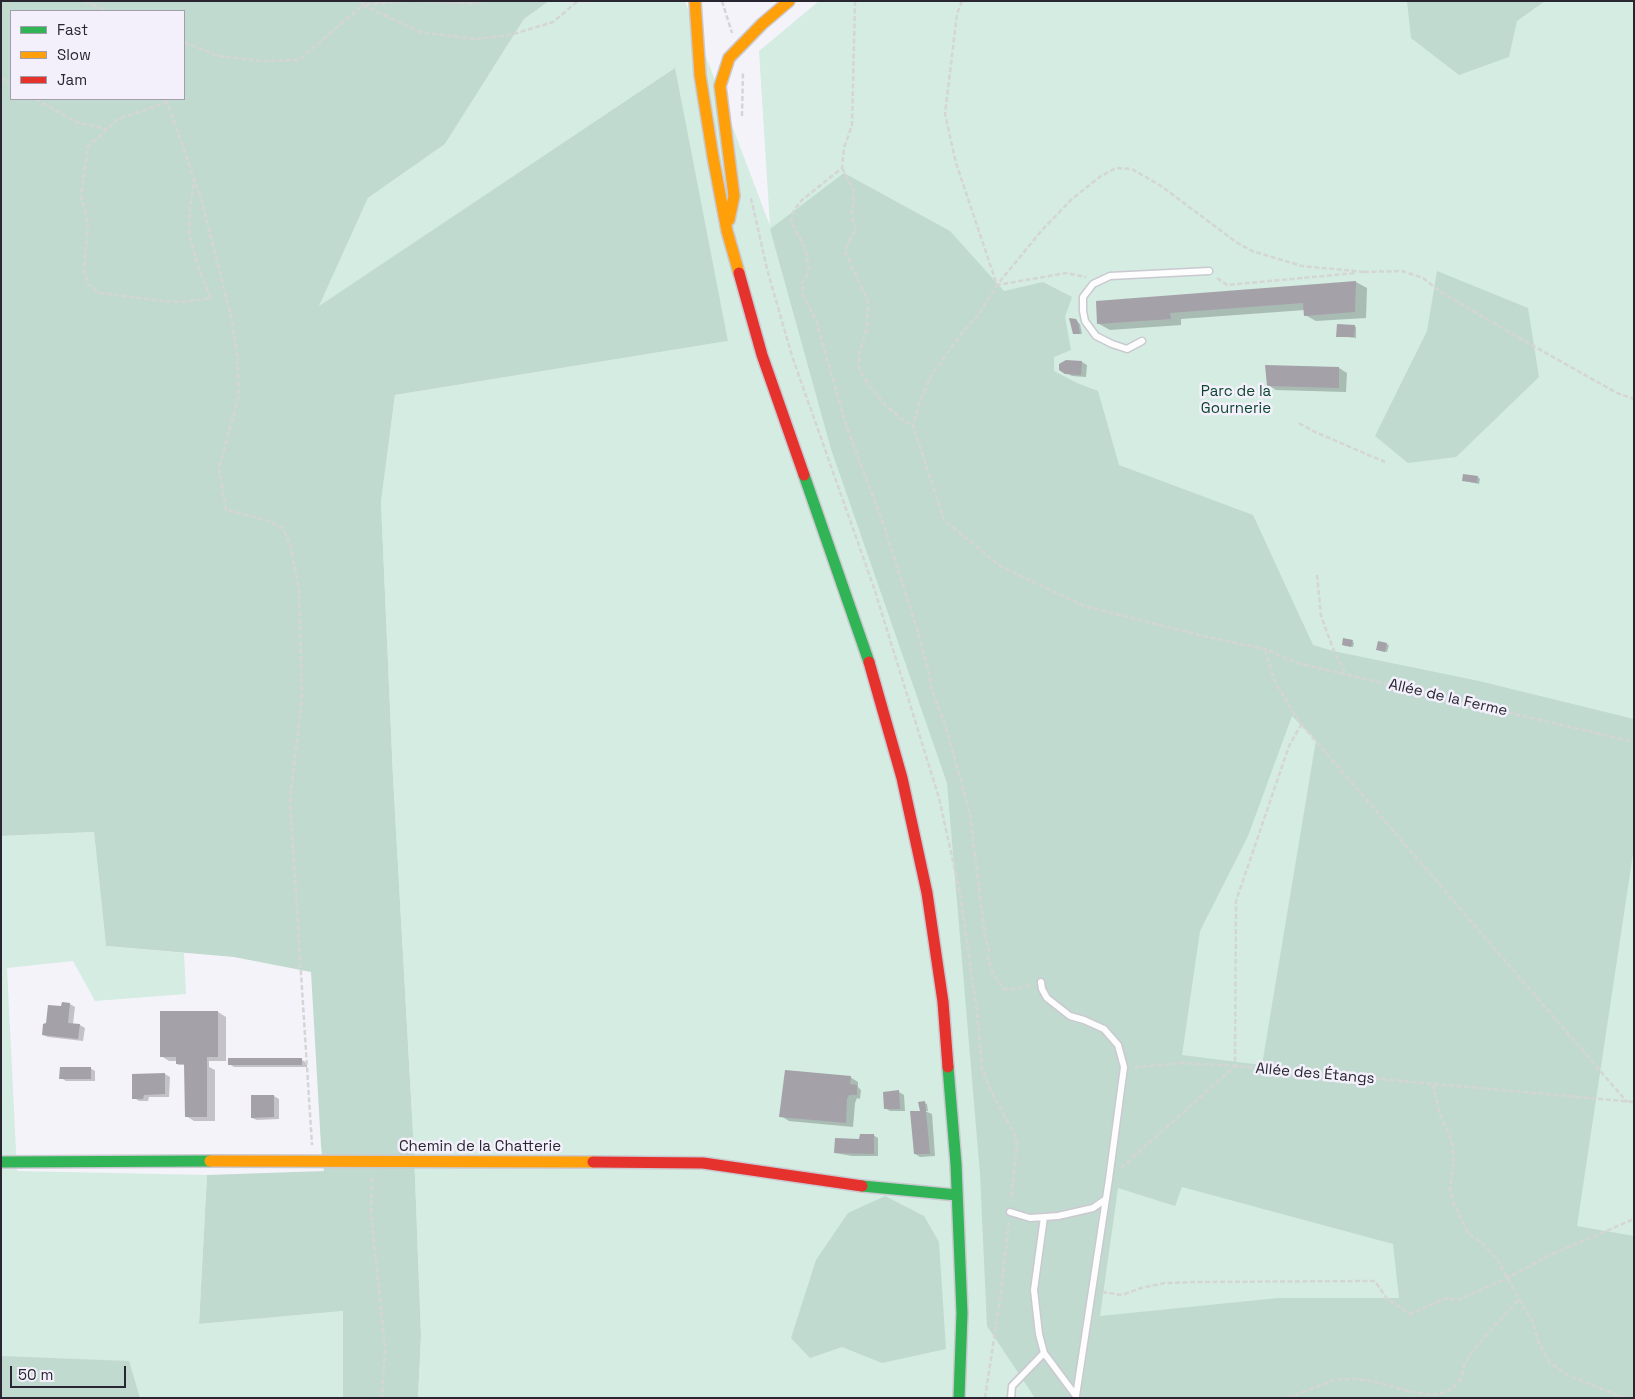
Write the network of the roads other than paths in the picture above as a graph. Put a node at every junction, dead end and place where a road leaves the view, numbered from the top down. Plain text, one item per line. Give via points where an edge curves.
1 (694, 1) edge
2 (790, 1) edge
3 (727, 231) junction
4 (1208, 271) road end
5 (1142, 341) dead end
6 (1041, 982) road end
7 (1, 1162) edge
8 (957, 1195) junction
9 (1106, 1199) junction
10 (1010, 1212) road end
11 (1044, 1217) junction
12 (1044, 1353) junction
13 (959, 1398) edge
14 (1012, 1398) edge

1 - 3 main road via 700,75
2 - 3 main road via 729,58 720,86 734,196
3 - 8 main road via 762,355 871,668 902,778 927,893 943,1002
4 - 5 lane via 1110,276 1093,284 1083,297 1083,311 1085,321 1096,336 1127,349
6 - 9 lane via 1047,998 1070,1016 1104,1029 1118,1045 1124,1068
7 - 8 main road, Chemin de la Chatterie via 703,1163 854,1185
8 - 13 main road via 962,1313
9 - 11 lane via 1093,1208
9 - 12 lane via 1076,1396
10 - 11 lane via 1030,1218
11 - 12 lane via 1034,1290
12 - 14 lane via 1012,1386

